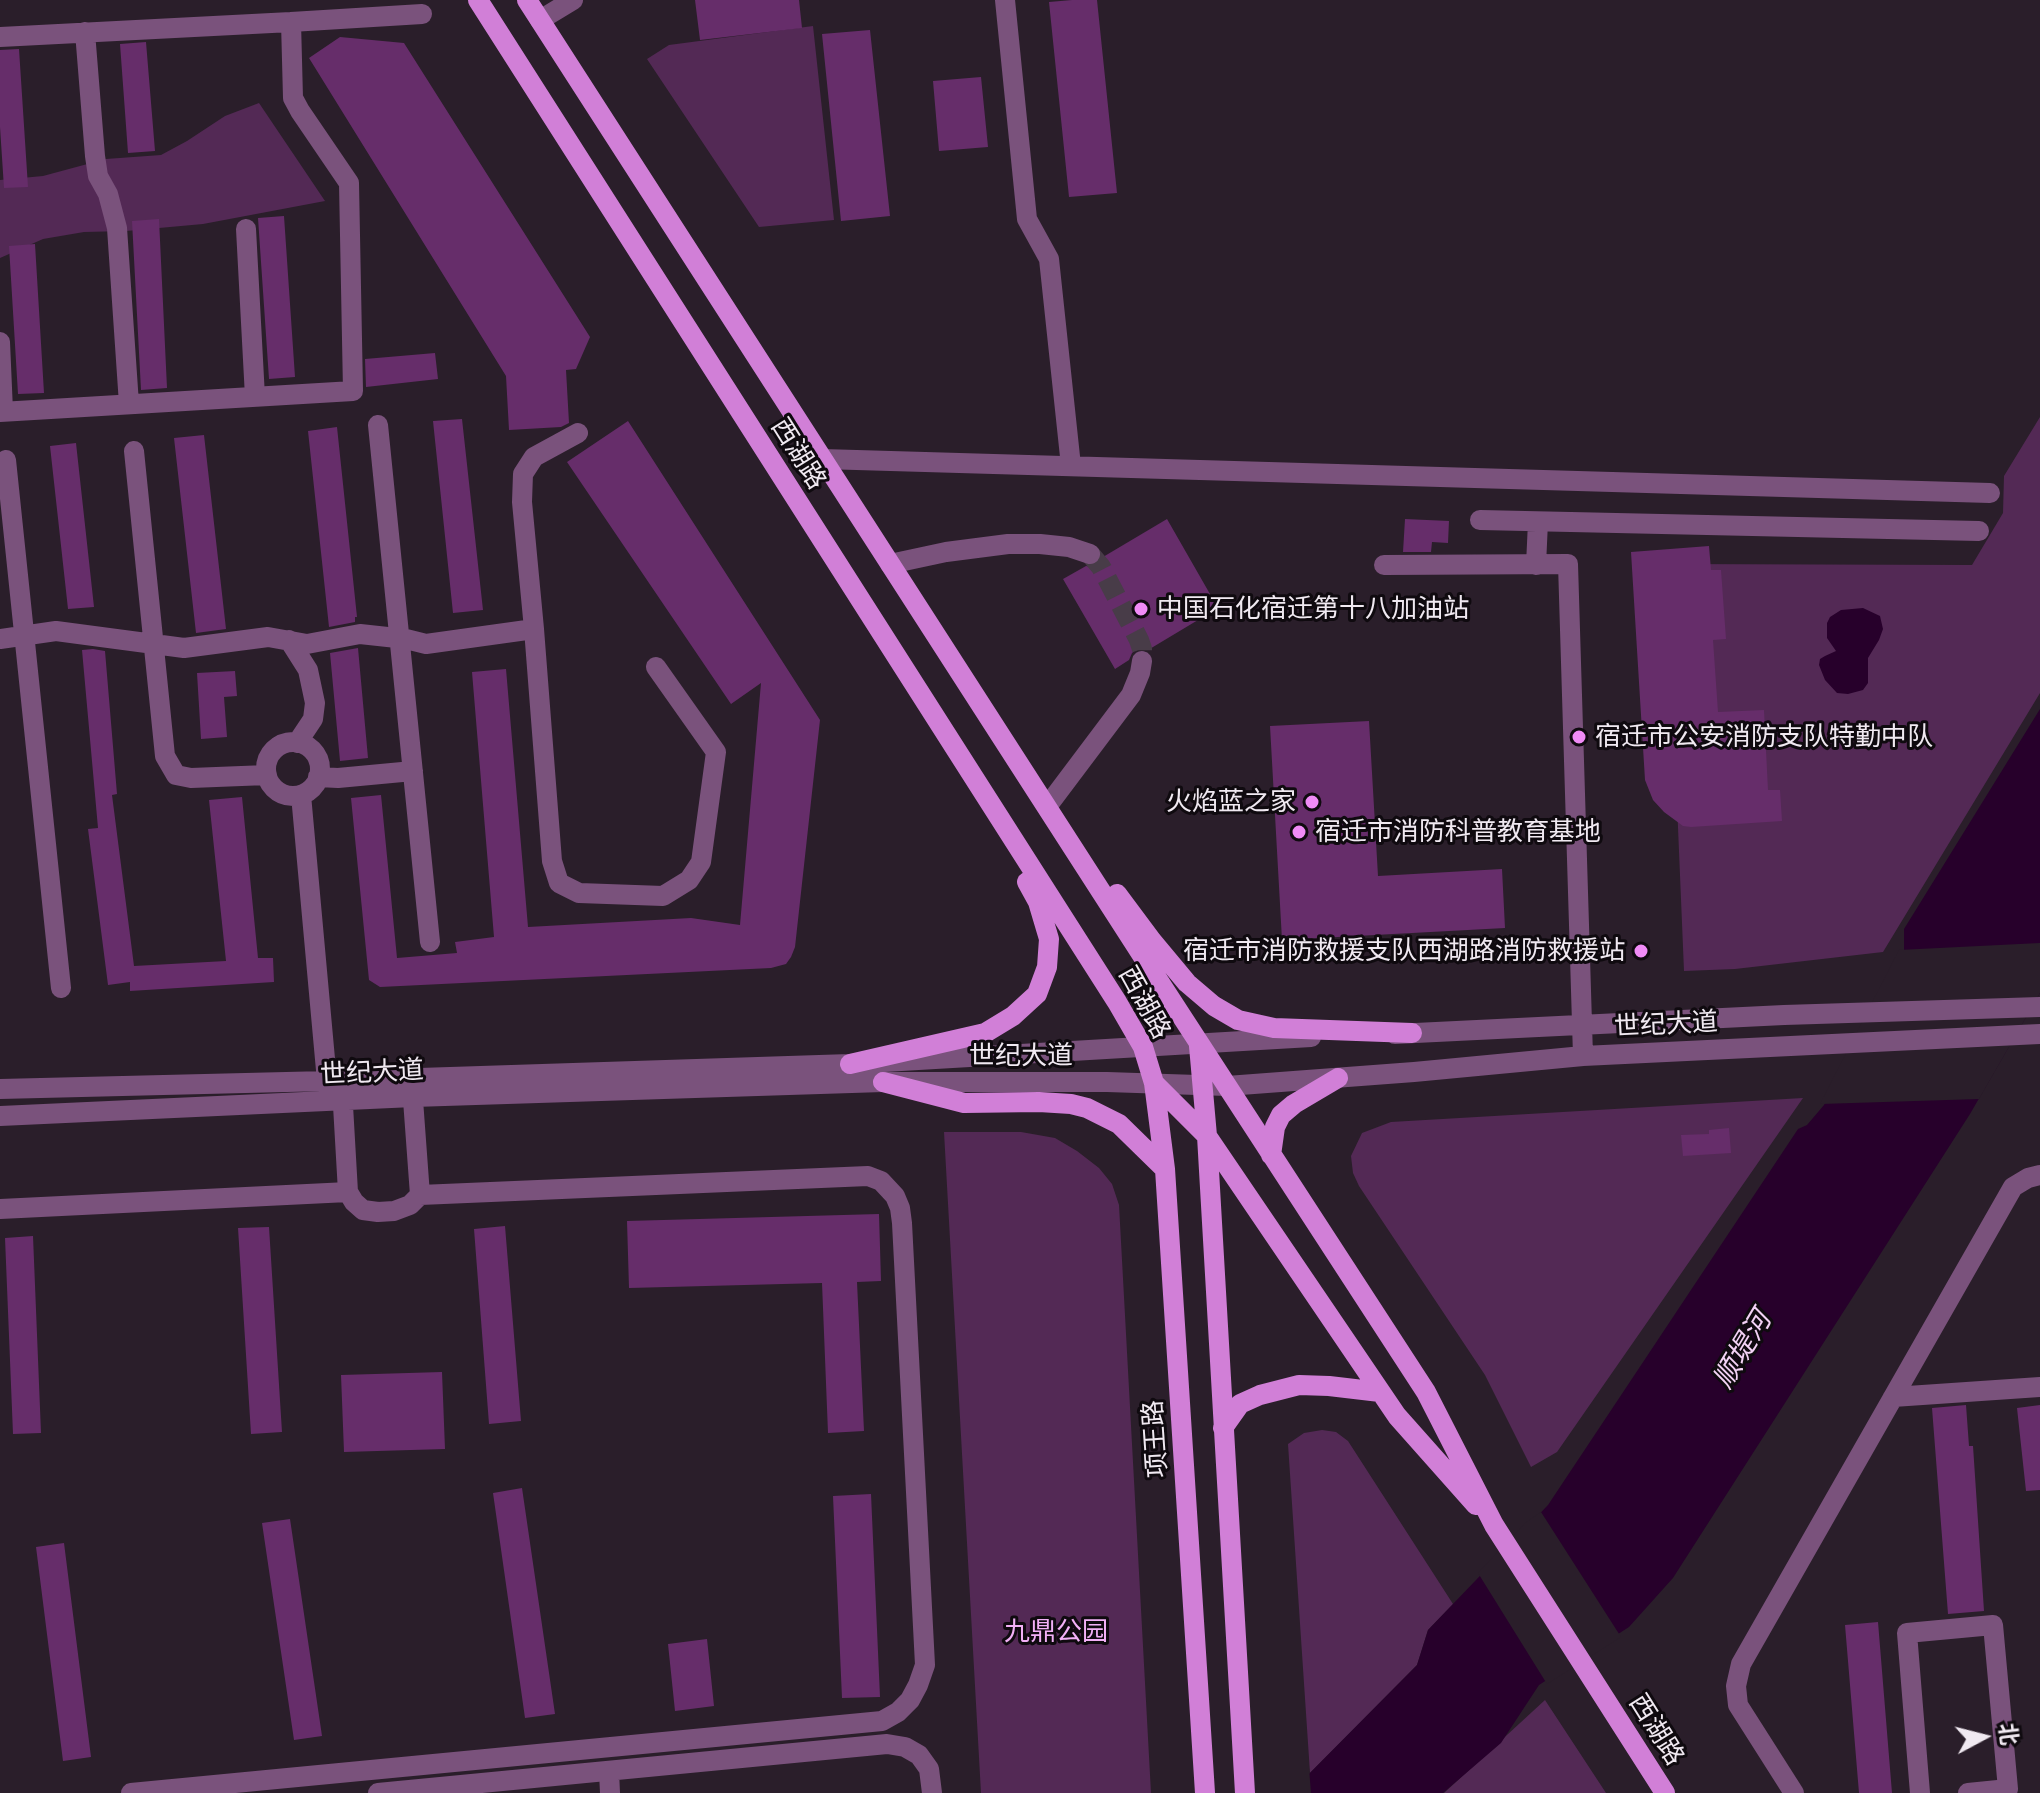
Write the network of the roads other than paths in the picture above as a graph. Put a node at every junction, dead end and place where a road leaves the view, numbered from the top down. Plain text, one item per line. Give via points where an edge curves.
1 (478, 0) edge
2 (527, 0) edge
3 (573, 0) edge
4 (1005, 0) edge
5 (422, 14) dead end
6 (540, 20) junction
7 (291, 22) junction
8 (85, 32) junction
9 (0, 37) edge
10 (246, 229) dead end
11 (0, 342) edge
12 (255, 397) junction
13 (129, 404) junction
14 (2, 412) edge
15 (378, 425) dead end
16 (578, 433) dead end
17 (134, 451) dead end
18 (822, 459) junction
19 (6, 460) dead end
20 (1071, 466) junction
21 (1990, 493) dead end
22 (1480, 520) dead end
23 (1538, 522) junction
24 (1979, 531) dead end
25 (1090, 554) tunnel mouth
26 (890, 564) junction
27 (1384, 565) dead end
28 (1536, 565) junction
29 (534, 629) junction
30 (25, 635) junction
31 (0, 639) edge
32 (399, 639) junction
33 (289, 640) junction
34 (154, 645) junction
35 (1142, 661) tunnel mouth
36 (656, 667) dead end
37 (297, 743) junction
38 (1014, 756) junction
39 (965, 765) junction
40 (413, 771) junction
41 (267, 775) junction
42 (318, 777) junction
43 (301, 795) junction
44 (1049, 804) junction
45 (430, 942) dead end
46 (61, 988) dead end
47 (2039, 1007) edge
48 (1583, 1025) junction
49 (1412, 1033) junction
50 (2036, 1034) edge
51 (1199, 1043) junction
52 (1143, 1047) junction
53 (1583, 1056) junction
54 (850, 1064) junction
55 (1338, 1078) junction
56 (334, 1081) junction
57 (883, 1082) junction
58 (1154, 1083) junction
59 (1202, 1085) junction
60 (1227, 1086) junction
61 (412, 1087) junction
62 (0, 1089) edge
63 (342, 1101) junction
64 (0, 1116) edge
65 (1207, 1136) junction
66 (1271, 1155) junction
67 (1165, 1169) junction
68 (2040, 1175) edge
69 (348, 1192) junction
70 (420, 1195) junction
71 (0, 1209) edge
72 (2040, 1387) edge
73 (1380, 1392) junction
74 (1893, 1397) junction
75 (1223, 1428) junction
76 (1494, 1525) junction
77 (609, 1771) junction
78 (131, 1793) edge
79 (378, 1793) edge
80 (610, 1793) edge
81 (932, 1793) edge
82 (1205, 1793) edge
83 (1245, 1793) edge
84 (1665, 1793) edge
85 (1794, 1793) edge
86 (1920, 1793) edge
87 (1968, 1793) edge

1 - 39 main road, 西湖路
2 - 6 main road, 西湖路
3 - 6 street
4 - 20 street via 1027,219 1049,259
5 - 7 street
6 - 18 main road, 西湖路
7 - 8 street
7 - 12 street via 293,98 349,183 353,391
8 - 9 street
8 - 13 street via 98,176 117,228
10 - 12 street
11 - 14 street
12 - 13 street
13 - 14 street
15 - 32 street
16 - 29 street via 534,457 523,474
17 - 34 street
18 - 20 street
18 - 26 main road, 西湖路
19 - 30 street
20 - 21 street
22 - 23 street
23 - 24 street
23 - 28 street
25 - 26 street via 1069,547 1008,544
26 - 38 main road, 西湖路
27 - 28 street
28 - 48 street via 1568,564
29 - 32 street via 426,644
29 - 36 street via 552,861 559,883 579,893 663,896 689,880 701,862 716,752
30 - 31 street
30 - 34 street via 56,631
30 - 46 street
32 - 33 street via 360,634 307,644
32 - 40 street
33 - 34 street via 268,637 184,648
33 - 37 street via 308,670 315,703 313,719
34 - 41 street via 165,756 176,775
35 - 44 street via 1131,695
37 - 41 street via 273,751
37 - 42 street via 318,759
38 - 44 main road
38 - 51 main road, 西湖路
39 - 52 main road, 西湖路
39 - 54 main road via 1038,902 1049,939 1039,989 1013,1016 985,1033
40 - 42 street
40 - 45 street
41 - 43 street via 283,794
42 - 43 street
43 - 56 street
44 - 49 main road via 1152,941 1214,1006 1238,1020 1274,1028
47 - 48 street, 世纪大道
48 - 49 street, 世纪大道
48 - 53 street
49 - 51 street, 世纪大道
50 - 53 street, 世纪大道
51 - 52 street, 世纪大道
51 - 59 main road, 西湖路
51 - 60 main road, 西湖路
52 - 54 street, 世纪大道
52 - 58 main road, 西湖路
53 - 55 street, 世纪大道
54 - 61 street, 世纪大道
55 - 60 street, 世纪大道
55 - 66 main road via 1281,1115
56 - 61 street, 世纪大道
56 - 62 street, 世纪大道
56 - 63 street
57 - 58 street, 世纪大道
57 - 61 street, 世纪大道
57 - 67 main road via 964,1103 1052,1102 1087,1108 1119,1124
58 - 59 street, 世纪大道
58 - 65 main road, 西湖路
58 - 67 main road, 项王路
59 - 60 street, 世纪大道
59 - 65 main road
60 - 66 main road, 西湖路
61 - 63 street, 世纪大道
61 - 70 street
63 - 64 street, 世纪大道
63 - 69 street
65 - 73 main road, 西湖路
65 - 75 main road
66 - 76 main road, 西湖路 via 1426,1392
67 - 82 main road, 项王路
68 - 74 street via 2013,1187
69 - 70 street via 363,1210 378,1212 410,1205
69 - 71 street
70 - 78 street via 868,1176 881,1181 895,1196 902,1223 925,1665 918,1685 898,1712 882,1721
72 - 74 street
73 - 75 main road via 1299,1385 1240,1404
73 - 76 main road, 西湖路
74 - 85 street via 1741,1664 1738,1705
75 - 83 main road
76 - 84 main road, 西湖路
77 - 79 street
77 - 80 street
77 - 81 street via 887,1744 919,1755 929,1769
86 - 87 street via 1907,1633 1993,1625 2008,1789

